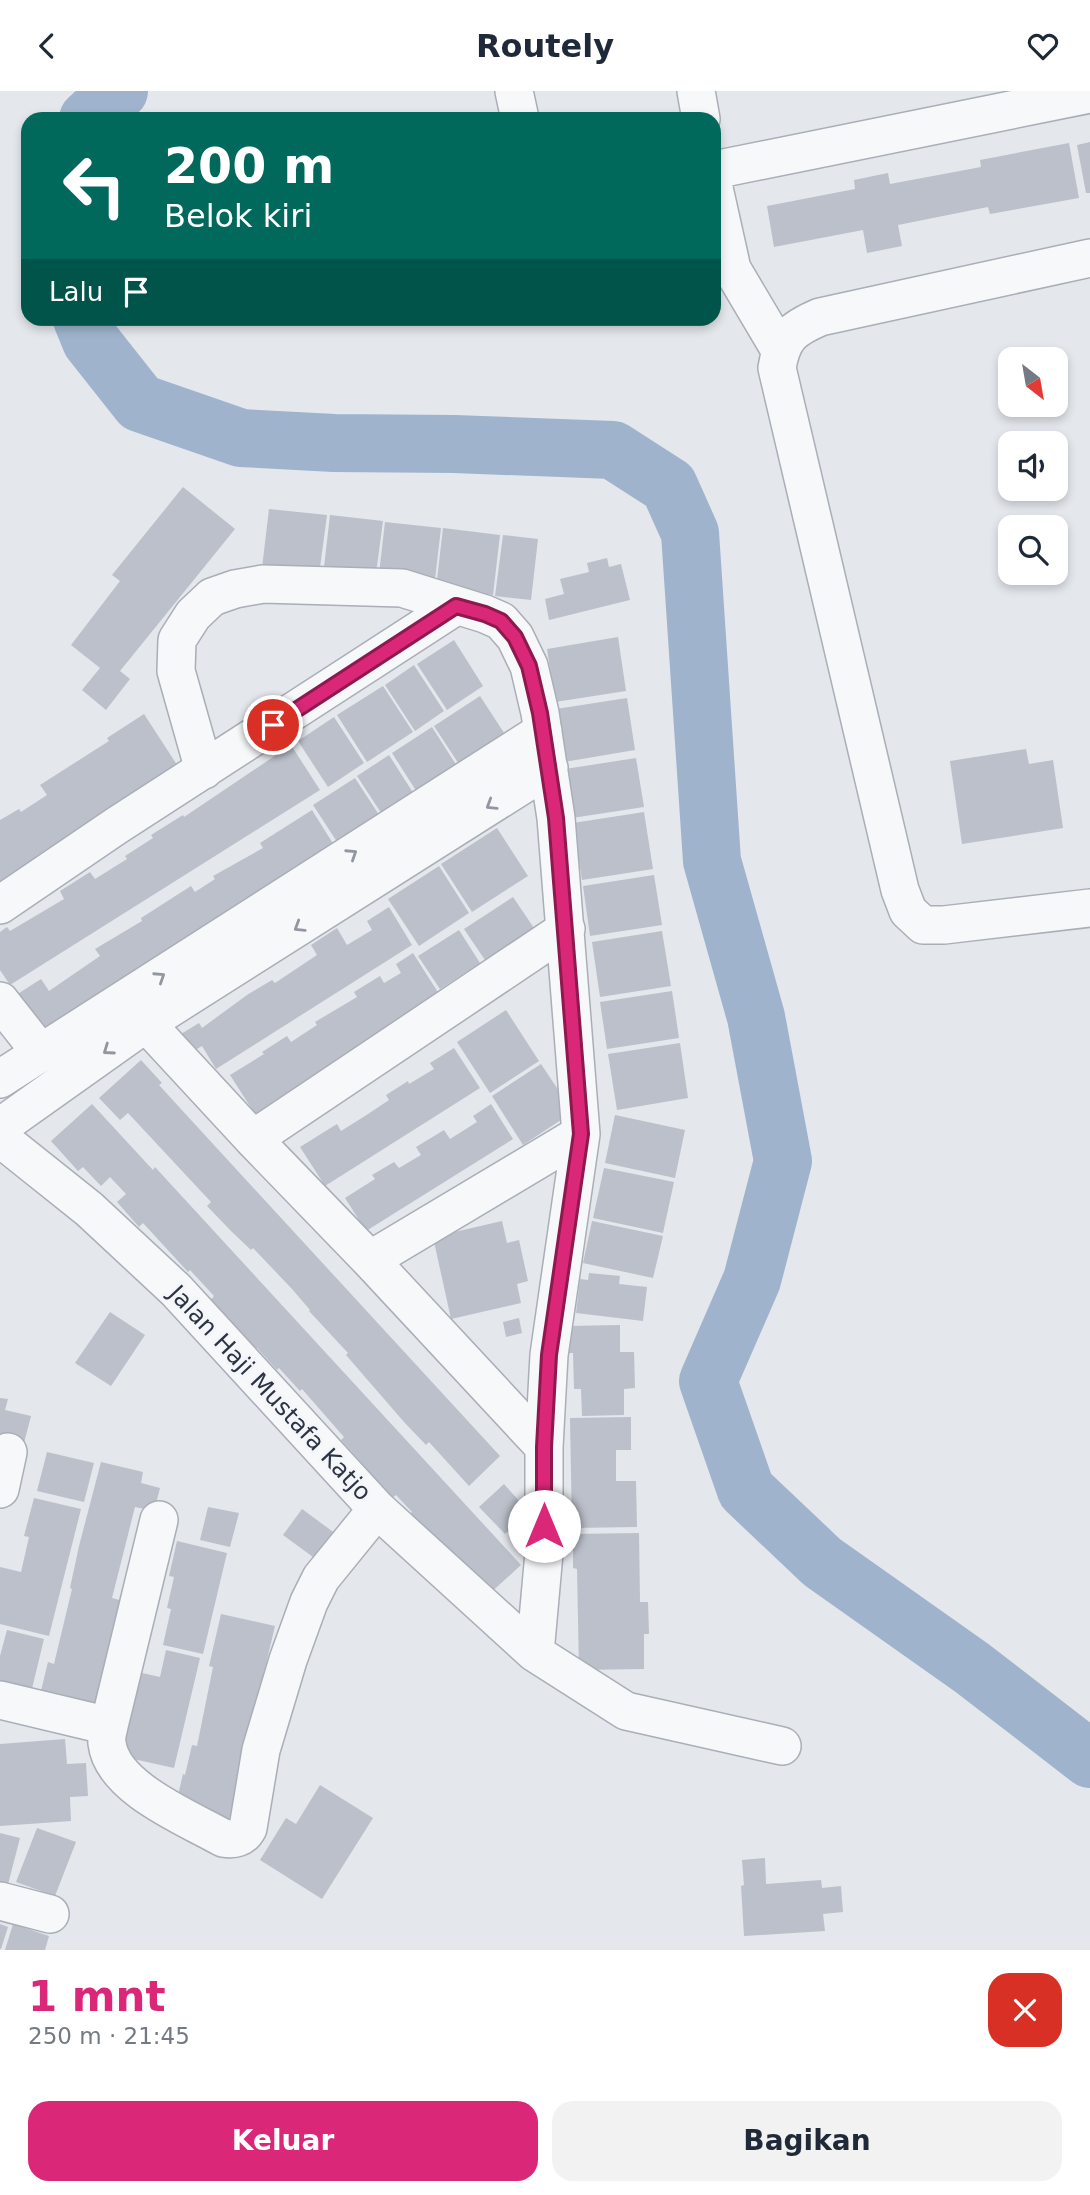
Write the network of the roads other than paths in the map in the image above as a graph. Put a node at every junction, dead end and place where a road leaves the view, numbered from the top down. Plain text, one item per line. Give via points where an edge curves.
1 (514, 91) edge
2 (696, 91) edge
3 (1090, 94) edge
4 (1018, 100) edge
5 (518, 112) edge
6 (700, 112) edge
7 (721, 168) edge
8 (721, 218) edge
9 (1090, 258) edge
10 (780, 350) junction
11 (456, 606) junction
12 (543, 731) junction
13 (548, 768) junction
14 (204, 770) junction
15 (0, 905) edge
16 (1090, 908) edge
17 (566, 929) junction
18 (0, 1001) edge
19 (134, 1012) junction
20 (41, 1053) junction
21 (0, 1079) edge
22 (0, 1127) edge
23 (581, 1134) junction
24 (0, 1138) edge
25 (253, 1139) junction
26 (370, 1260) junction
27 (544, 1447) junction
28 (8, 1452) dead end
29 (0, 1489) edge
30 (377, 1509) junction
31 (159, 1520) dead end
32 (535, 1653) junction
33 (0, 1700) edge
34 (109, 1726) junction
35 (782, 1745) dead end
36 (0, 1901) edge
37 (50, 1914) dead end

1 - 5 street
2 - 6 street
3 - 4 street
4 - 7 street
8 - 10 street via 733,269
9 - 10 street via 820,317 790,334
10 - 16 street via 777,368 908,911 923,925 944,925
11 - 12 street via 501,621 515,637 529,666
11 - 14 street
11 - 14 street via 402,588 263,584 212,597 193,614 177,640 176,671
12 - 13 street
19 -> 12 street
13 - 17 street
13 -> 19 street
14 - 15 street
17 - 23 street
17 - 25 street
18 - 20 street
19 - 20 street
19 -> 22 street
19 - 25 street
20 - 21 street
23 - 26 street
23 - 27 street via 549,1355
24 - 30 street, Jalan Haji Mustafa Katjo via 89,1209 176,1290
25 - 26 street
26 - 27 street
27 - 32 street via 544,1553
28 - 29 street
30 - 32 street, Jalan Haji Mustafa Katjo
30 - 34 street via 321,1579 309,1602 261,1750 246,1834 223,1838 143,1793 111,1756
31 - 34 street
32 - 35 street, Jalan Haji Mustafa Katjo via 626,1711
33 - 34 street
36 - 37 street

